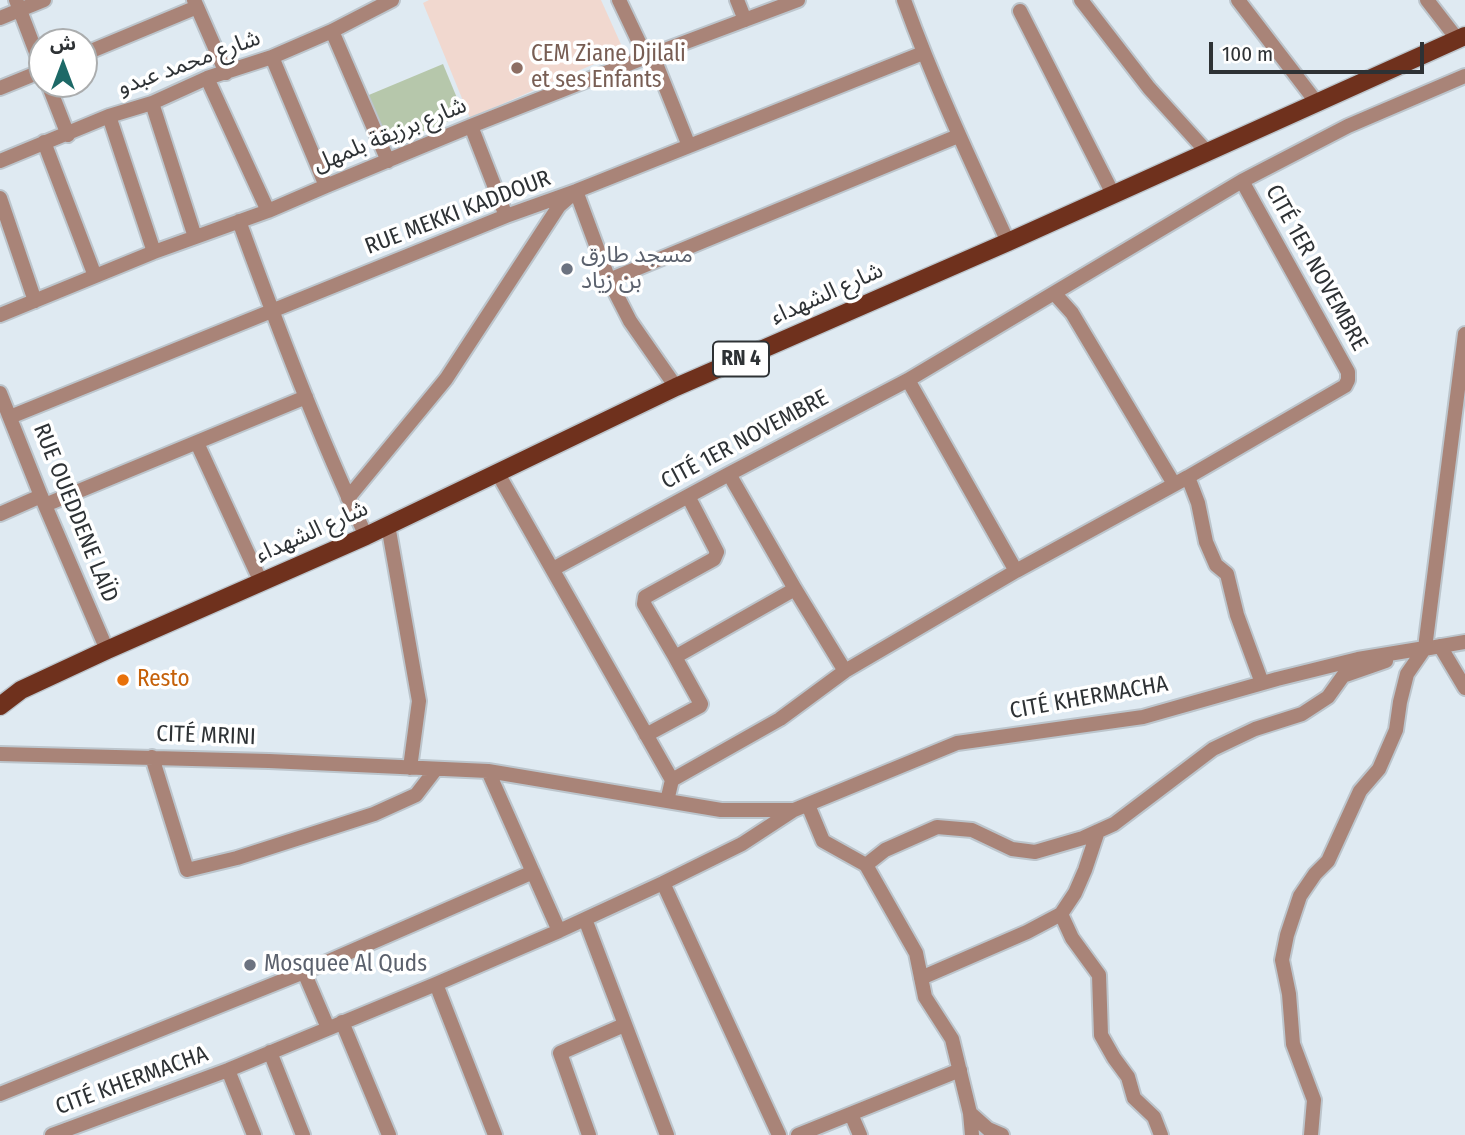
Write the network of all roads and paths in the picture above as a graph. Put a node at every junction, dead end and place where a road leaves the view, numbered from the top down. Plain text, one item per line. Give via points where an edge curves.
1 (44, 0) edge
2 (392, 0) edge
3 (619, 0) edge
4 (737, 0) edge
5 (798, 0) edge
6 (904, 0) edge
7 (1080, 0) edge
8 (1238, 0) edge
9 (1427, 0) edge
10 (195, 3) edge
11 (18, 5) edge
12 (1020, 11) dead end
13 (0, 18) edge
14 (745, 20) junction
15 (332, 31) junction
16 (28, 32) edge
17 (1461, 38) edge
18 (98, 48) edge
19 (923, 53) junction
20 (650, 56) junction
21 (272, 57) junction
22 (226, 73) junction
23 (28, 76) edge
24 (1465, 76) edge
25 (207, 78) junction
26 (0, 88) edge
27 (53, 98) edge
28 (152, 103) junction
29 (1317, 103) junction
30 (109, 116) junction
31 (471, 127) junction
32 (68, 135) junction
33 (958, 136) junction
34 (44, 142) junction
35 (689, 146) junction
36 (1207, 152) junction
37 (388, 161) junction
38 (0, 162) edge
39 (1242, 181) junction
40 (326, 186) junction
41 (576, 191) junction
42 (1114, 194) junction
43 (0, 198) edge
44 (268, 211) junction
45 (506, 216) junction
46 (239, 221) junction
47 (195, 237) junction
48 (1008, 242) junction
49 (154, 252) junction
50 (95, 276) junction
51 (609, 280) junction
52 (1054, 293) junction
53 (35, 301) junction
54 (272, 311) junction
55 (0, 315) edge
56 (1465, 334) edge
57 (908, 380) junction
58 (676, 387) junction
59 (0, 393) edge
60 (306, 397) junction
61 (10, 417) junction
62 (197, 443) junction
63 (497, 472) junction
64 (729, 474) junction
65 (1188, 477) junction
66 (1174, 484) junction
67 (688, 496) junction
68 (348, 498) junction
69 (43, 500) junction
70 (0, 514) edge
71 (388, 526) junction
72 (366, 536) junction
73 (552, 569) junction
74 (1016, 571) junction
75 (261, 582) junction
76 (795, 589) junction
77 (1465, 642) edge
78 (1440, 646) junction
79 (1425, 648) junction
80 (107, 650) junction
81 (675, 657) junction
82 (845, 671) junction
83 (1262, 683) junction
84 (1465, 688) edge
85 (21, 690) junction
86 (0, 693) edge
87 (0, 706) edge
88 (646, 735) junction
89 (0, 754) edge
90 (152, 758) junction
91 (410, 768) junction
92 (436, 769) junction
93 (488, 771) junction
94 (672, 780) junction
95 (667, 801) junction
96 (808, 805) junction
97 (794, 810) junction
98 (1098, 831) junction
99 (866, 865) junction
100 (533, 872) junction
101 (663, 883) junction
102 (1061, 914) junction
103 (585, 919) junction
104 (559, 931) junction
105 (304, 972) junction
106 (921, 978) junction
107 (436, 984) junction
108 (335, 1025) junction
109 (624, 1025) junction
110 (270, 1052) junction
111 (228, 1070) junction
112 (960, 1070) junction
113 (0, 1094) edge
114 (970, 1113) junction
115 (850, 1114) junction
116 (52, 1135) edge
117 (254, 1135) edge
118 (303, 1135) edge
119 (388, 1135) edge
120 (495, 1135) edge
121 (589, 1135) edge
122 (667, 1135) edge
123 (779, 1135) edge
124 (798, 1135) edge
125 (860, 1135) edge
126 (972, 1135) edge
127 (1002, 1135) edge
128 (1161, 1135) edge
129 (1311, 1135) edge

1 - 11 street
2 - 15 street, شارع محمد عبدو
3 - 20 street
4 - 14 street
5 - 14 street, شارع برزيقة بلمهل
6 - 19 street
7 - 36 street
8 - 29 street
9 - 17 street
10 - 18 street
10 - 22 street
11 - 13 street
11 - 16 street
12 - 42 street
14 - 20 street, شارع برزيقة بلمهل
15 - 21 street, شارع محمد عبدو
15 - 37 street
17 - 29 main road, شارع الشهداء / RN 4
19 - 33 street
19 - 35 street, RUE MEKKI KADDOUR
20 - 31 street, شارع برزيقة بلمهل
20 - 35 street
21 - 22 street, شارع محمد عبدو
21 - 40 street
22 - 25 street, شارع محمد عبدو
23 - 26 street
24 - 39 street via 1348,126
25 - 28 street, شارع محمد عبدو
25 - 44 street
27 - 32 street
28 - 30 street, شارع محمد عبدو
28 - 47 street
29 - 36 main road, شارع الشهداء / RN 4
30 - 32 street, شارع محمد عبدو
30 - 49 street
31 - 37 street, شارع برزيقة بلمهل
31 - 45 street
32 - 34 street, شارع محمد عبدو
33 - 48 street
33 - 51 street
34 - 38 street, شارع محمد عبدو
34 - 50 street
35 - 41 street, RUE MEKKI KADDOUR
36 - 42 main road, شارع الشهداء / RN 4
37 - 40 street, شارع برزيقة بلمهل
39 - 52 street, CITÉ 1ER NOVEMBRE
39 - 65 street, CITÉ 1ER NOVEMBRE via 1348,372 1348,380 1345,386
40 - 44 street, شارع برزيقة بلمهل
41 - 45 street, RUE MEKKI KADDOUR
41 - 51 street
41 - 68 street via 559,206 446,379
42 - 48 main road, شارع الشهداء / RN 4
43 - 53 street
44 - 46 street, شارع برزيقة بلمهل
45 - 54 street, RUE MEKKI KADDOUR
46 - 47 street, شارع برزيقة بلمهل
46 - 54 street
47 - 49 street, شارع برزيقة بلمهل
48 - 58 main road, شارع الشهداء / RN 4
49 - 50 street, شارع برزيقة بلمهل
50 - 53 street, شارع برزيقة بلمهل
51 - 58 street via 629,321
52 - 57 street, CITÉ 1ER NOVEMBRE
52 - 66 street via 1072,313
53 - 55 street, شارع برزيقة بلمهل
54 - 60 street
54 - 61 street, RUE MEKKI KADDOUR
56 - 79 street
57 - 64 street, CITÉ 1ER NOVEMBRE
57 - 74 street
58 - 63 main road, شارع الشهداء / RN 4
59 - 61 street, RUE OUEDDENE LAÏD
60 - 62 street
60 - 68 street
61 - 69 street, RUE OUEDDENE LAÏD
62 - 69 street
62 - 75 street
63 - 71 main road, شارع الشهداء / RN 4
63 - 73 street
64 - 67 street, CITÉ 1ER NOVEMBRE
64 - 76 street
65 - 66 street, CITÉ 1ER NOVEMBRE
65 - 83 street via 1206,542 1216,565 1227,574
66 - 74 street, CITÉ 1ER NOVEMBRE
67 - 73 street, CITÉ 1ER NOVEMBRE
67 - 81 street via 717,556 644,601
68 - 72 street
69 - 70 street
69 - 80 street, RUE OUEDDENE LAÏD
71 - 72 main road, شارع الشهداء / RN 4
71 - 91 street via 419,701
72 - 75 main road, شارع الشهداء / RN 4
73 - 88 street
74 - 82 street, CITÉ 1ER NOVEMBRE
75 - 80 main road, شارع الشهداء / RN 4
76 - 81 street
76 - 82 street
77 - 78 street
78 - 79 street
78 - 84 street
79 - 83 street, CITÉ KHERMACHA
79 - 98 street via 1343,676 1328,697 1301,714 1213,749 1114,824
79 - 129 street via 1407,674 1396,730 1379,769 1360,790 1328,861 1300,896 1287,934 1282,960 1293,1044 1314,1100
80 - 85 main road, شارع الشهداء / RN 4
81 - 88 street via 701,704
82 - 94 street, CITÉ 1ER NOVEMBRE via 780,719
83 - 96 street, CITÉ KHERMACHA via 1143,717 957,743
85 - 86 main road
85 - 87 main road, RN 4
88 - 94 street
89 - 90 street, CITÉ MRINI
90 - 91 street, CITÉ MRINI
90 - 92 street via 187,870 374,814 416,794
91 - 92 street, CITÉ MRINI
92 - 93 street, CITÉ MRINI
93 - 95 street, CITÉ MRINI
93 - 100 street
94 - 95 street
95 - 97 street, CITÉ MRINI via 721,810
96 - 97 street, CITÉ KHERMACHA
96 - 99 street via 823,841
97 - 101 street, CITÉ KHERMACHA via 742,844
98 - 99 street via 1035,852 1012,849 972,830 937,827 885,850
98 - 102 street via 1085,870
99 - 106 street via 916,953
100 - 104 street
100 - 105 street
101 - 103 street, CITÉ KHERMACHA
101 - 123 street
102 - 106 street
102 - 128 street via 1099,975 1101,1034 1128,1077 1134,1098 1154,1117
103 - 104 street, CITÉ KHERMACHA
103 - 109 street
104 - 107 street, CITÉ KHERMACHA
105 - 108 street
105 - 113 street
106 - 112 street via 925,998 952,1039
107 - 108 street, CITÉ KHERMACHA
107 - 120 street
108 - 110 street, CITÉ KHERMACHA
108 - 119 street
109 - 121 street via 560,1053
109 - 122 street
110 - 111 street, CITÉ KHERMACHA
110 - 118 street
111 - 116 street, CITÉ KHERMACHA
111 - 117 street, CITÉ KHERMACHA
112 - 114 street
112 - 115 street
114 - 126 street
114 - 127 street
115 - 124 street
115 - 125 street

